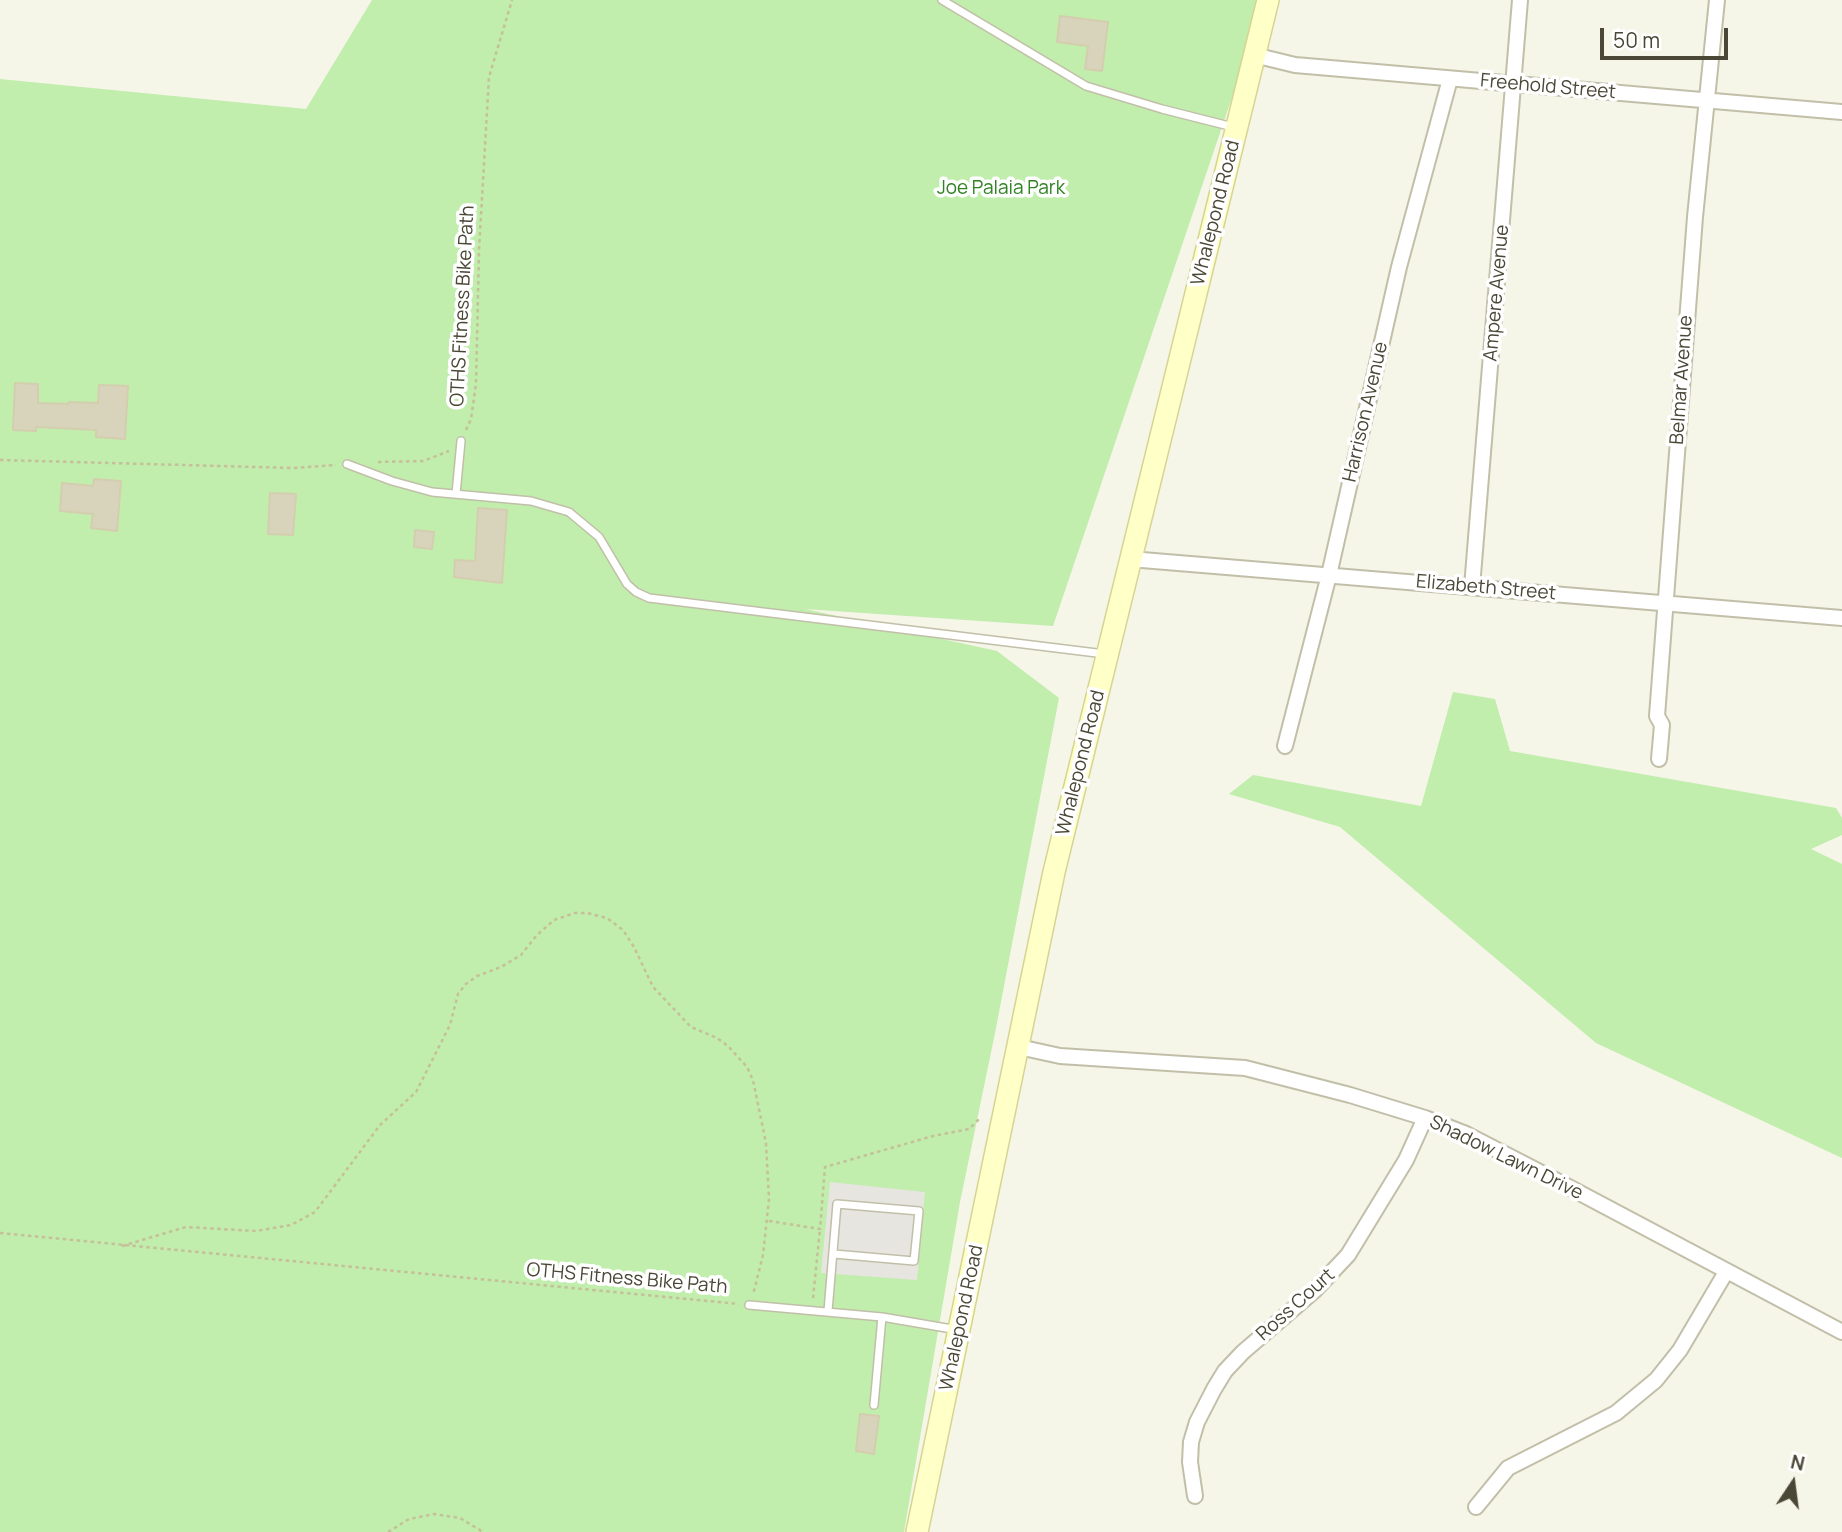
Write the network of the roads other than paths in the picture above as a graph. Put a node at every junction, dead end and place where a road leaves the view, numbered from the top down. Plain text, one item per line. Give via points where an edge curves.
1 (942, 0) edge
2 (1268, 0) edge
3 (1520, 0) edge
4 (1717, 0) edge
5 (1254, 55) junction
6 (1450, 79) junction
7 (1513, 84) junction
8 (1708, 100) junction
9 (1842, 112) edge
10 (1237, 128) junction
11 (461, 440) road end
12 (347, 464) road end
13 (456, 494) junction
14 (1130, 559) junction
15 (1329, 575) junction
16 (1472, 587) junction
17 (1666, 603) junction
18 (1842, 618) edge
19 (1107, 654) junction
20 (1285, 746) dead end
21 (1659, 760) dead end
22 (1019, 1047) junction
23 (1425, 1118) junction
24 (834, 1254) junction
25 (1726, 1272) junction
26 (749, 1305) road end
27 (828, 1311) junction
28 (882, 1317) junction
29 (959, 1331) junction
30 (1842, 1332) edge
31 (874, 1405) dead end
32 (1195, 1496) dead end
33 (1476, 1507) dead end
34 (917, 1532) edge

1 - 10 lane via 1086,86
2 - 5 street, Whalepond Road
3 - 7 street, Ampere Avenue
4 - 8 street, Belmar Avenue
5 - 6 street, Freehold Street via 1295,65
5 - 10 street, Whalepond Road
6 - 7 street, Freehold Street
6 - 15 street, Harrison Avenue via 1399,267
7 - 8 street, Freehold Street
7 - 16 street, Ampere Avenue
8 - 9 street, Freehold Street
8 - 17 street, Belmar Avenue
10 - 14 street, Whalepond Road
11 - 13 lane
12 - 13 lane via 392,481
13 - 19 lane via 531,501 569,512 599,537 627,584 649,598
14 - 15 street, Elizabeth Street
14 - 19 street, Whalepond Road
15 - 16 street, Elizabeth Street
15 - 20 street, Harrison Avenue
16 - 17 street, Elizabeth Street
17 - 18 street, Elizabeth Street
17 - 21 street, Belmar Avenue via 1657,716 1662,725
19 - 22 street, Whalepond Road via 1054,872
22 - 23 street, Shadow Lawn Drive via 1060,1056 1245,1068
22 - 29 street, Whalepond Road
23 - 25 street, Shadow Lawn Drive via 1526,1164
23 - 32 street, Ross Court via 1406,1160 1348,1255 1243,1352 1214,1388 1191,1442
24 - 24 lane via 837,1205 919,1212 914,1261
24 - 27 lane
25 - 30 street, Shadow Lawn Drive
25 - 33 street via 1680,1350 1656,1380 1616,1413 1508,1468
26 - 27 lane
27 - 28 lane
28 - 29 lane
28 - 31 lane
29 - 34 street, Whalepond Road

